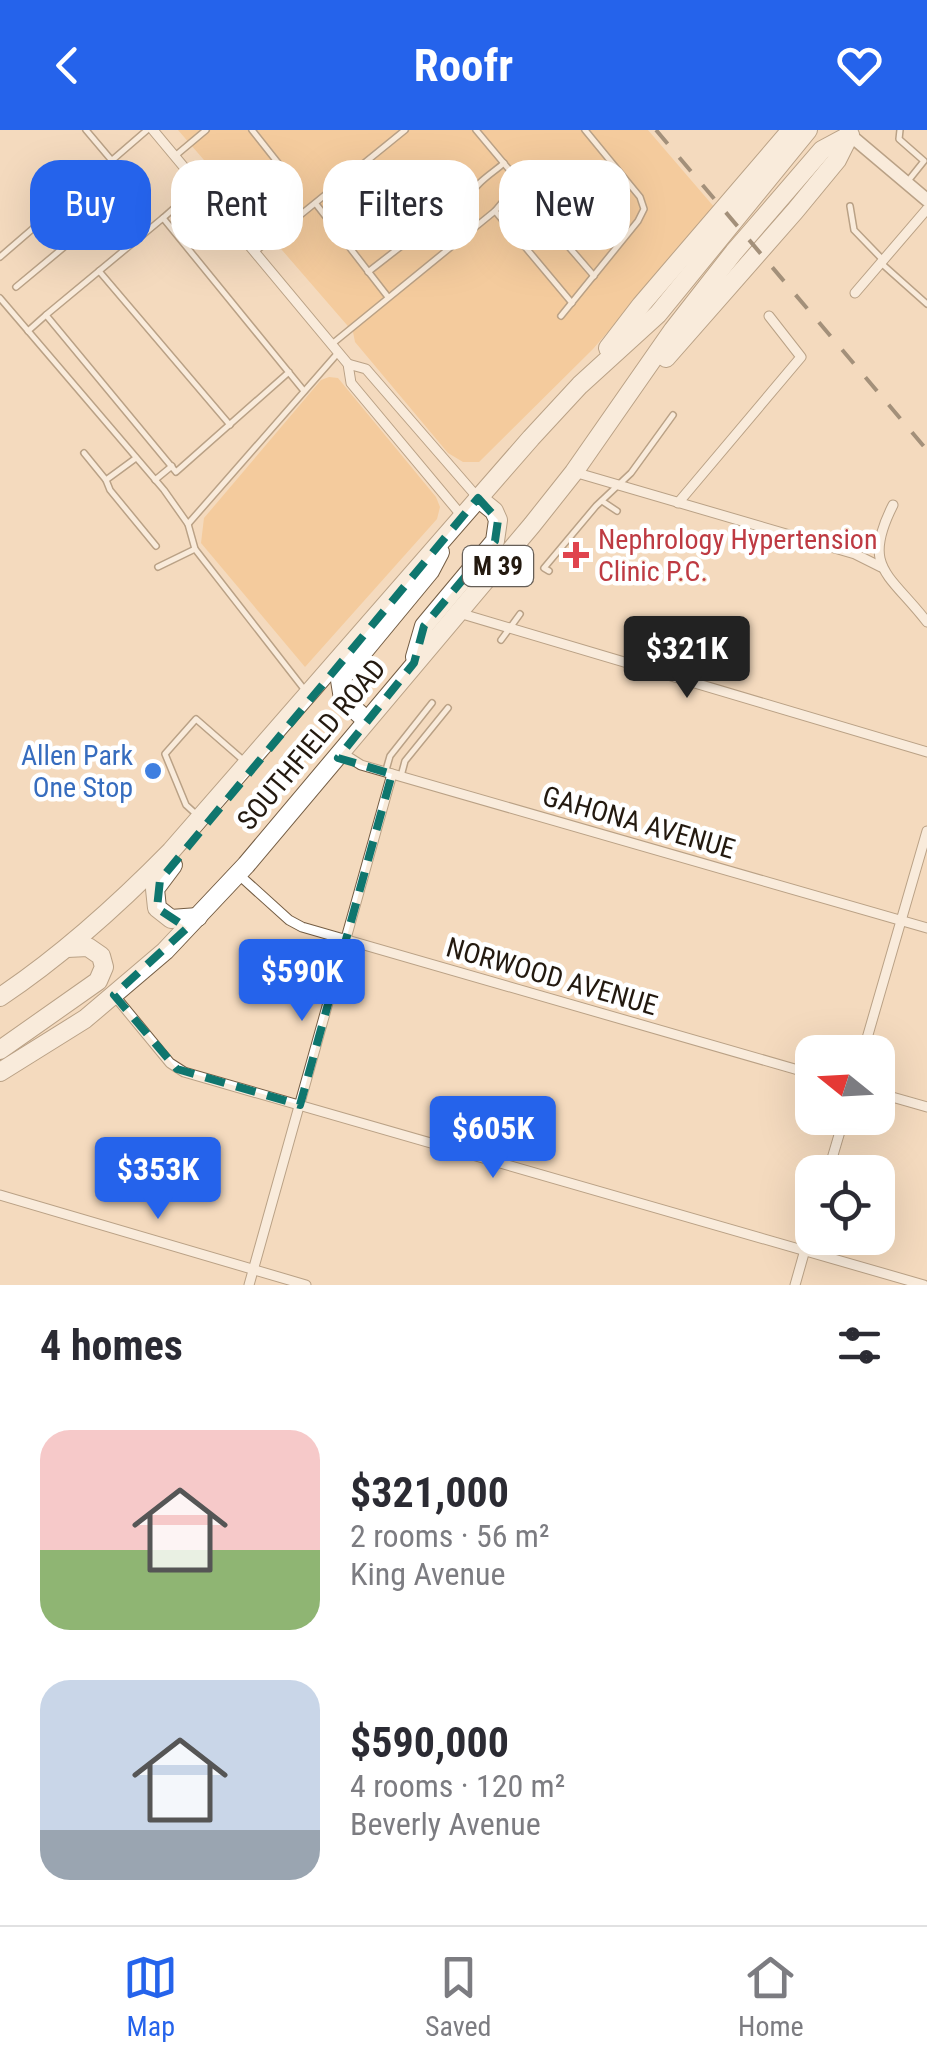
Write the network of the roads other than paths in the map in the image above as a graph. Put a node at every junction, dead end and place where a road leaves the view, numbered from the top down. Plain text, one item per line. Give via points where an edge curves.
1 (86, 130) edge
2 (150, 130) edge
3 (206, 130) edge
4 (252, 130) edge
5 (405, 130) edge
6 (476, 130) edge
7 (585, 130) edge
8 (791, 130) edge
9 (808, 130) edge
10 (900, 130) edge
11 (849, 132) edge
12 (175, 156) junction
13 (924, 157) edge
14 (112, 160) joint
15 (178, 160) edge
16 (275, 160) edge
17 (501, 160) edge
18 (499, 168) edge
19 (906, 183) junction
20 (927, 200) edge
21 (315, 203) junction
22 (499, 206) edge
23 (850, 206) dead end
24 (927, 209) edge
25 (171, 211) edge
26 (495, 211) junction
27 (163, 218) junction
28 (30, 231) edge
29 (60, 250) edge
30 (572, 250) edge
31 (255, 252) joint
32 (0, 257) edge
33 (882, 261) junction
34 (99, 271) junction
35 (368, 272) junction
36 (594, 276) junction
37 (16, 286) dead end
38 (854, 293) dead end
39 (388, 297) junction
40 (0, 298) edge
41 (572, 303) junction
42 (927, 304) edge
43 (46, 315) junction
44 (561, 316) dead end
45 (769, 316) dead end
46 (28, 331) junction
47 (335, 348) junction
48 (348, 364) junction
49 (289, 372) junction
50 (580, 385) junction
51 (304, 391) junction
52 (674, 414) dead end
53 (230, 424) junction
54 (84, 453) dead end
55 (136, 458) junction
56 (172, 466) junction
57 (574, 472) junction
58 (106, 480) junction
59 (155, 480) junction
60 (618, 486) junction
61 (478, 498) junction
62 (602, 501) junction
63 (678, 503) junction
64 (892, 506) dead end
65 (616, 511) dead end
66 (456, 523) junction
67 (188, 524) junction
68 (156, 546) dead end
69 (195, 549) junction
70 (158, 567) dead end
71 (881, 568) junction
72 (549, 571) dead end
73 (459, 614) junction
74 (520, 614) dead end
75 (927, 622) edge
76 (509, 629) junction
77 (501, 640) dead end
78 (414, 662) junction
79 (308, 694) junction
80 (432, 703) dead end
81 (448, 708) dead end
82 (366, 720) junction
83 (266, 747) junction
84 (927, 752) edge
85 (342, 753) junction
86 (249, 765) junction
87 (393, 774) junction
88 (201, 818) junction
89 (927, 831) edge
90 (238, 874) junction
91 (198, 917) junction
92 (901, 920) junction
93 (927, 928) edge
94 (346, 940) junction
95 (66, 948) junction
96 (22, 982) junction
97 (114, 995) junction
98 (0, 997) edge
99 (0, 1011) edge
100 (868, 1035) edge
101 (0, 1050) edge
102 (795, 1069) edge
103 (0, 1072) edge
104 (895, 1098) edge
105 (300, 1105) junction
106 (927, 1107) edge
107 (0, 1196) edge
108 (795, 1248) edge
109 (804, 1255) edge
110 (819, 1255) edge
111 (253, 1270) junction
112 (249, 1285) edge
113 (306, 1285) edge
114 (795, 1285) edge
115 (924, 1285) edge

1 - 14 lane
2 - 12 street
2 - 14 lane
3 - 12 lane
4 - 16 lane
5 - 21 lane
6 - 17 lane
7 - 36 lane via 644,209
8 - 50 highway, SOUTHFIELD ROAD / M 39
9 - 50 highway, SOUTHFIELD ROAD / M 39 via 658,314
10 - 13 lane via 899,139
11 - 19 main road
11 - 57 highway, SOUTHFIELD ROAD / M 39 via 837,160 796,211 622,406
12 - 15 street
13 - 19 lane
18 - 35 lane via 462,212 440,216
19 - 20 main road
21 - 31 lane
21 - 35 lane
22 - 26 lane
23 - 33 lane via 854,230
24 - 33 street
25 - 27 lane
26 - 39 lane
26 - 41 lane
27 - 34 lane
27 - 49 lane
28 - 32 lane
29 - 37 lane
30 - 36 lane
31 - 47 street
33 - 38 street
33 - 42 lane
34 - 43 lane
34 - 53 lane
35 - 39 lane
36 - 41 lane
39 - 47 lane
40 - 46 lane
41 - 44 lane
43 - 46 lane
43 - 56 lane
45 - 63 street via 801,357
46 - 55 lane
47 - 48 street
47 - 51 lane
48 - 61 street via 366,370
48 - 66 street via 352,383
49 - 51 lane
49 - 53 lane
50 - 61 highway, SOUTHFIELD ROAD / M 39
51 - 67 lane
52 - 60 lane
53 - 56 lane via 176,472
54 - 58 lane
55 - 58 lane
55 - 59 lane
56 - 59 lane
57 - 60 street
57 - 73 highway, SOUTHFIELD ROAD / M 39
58 - 68 lane
59 - 67 lane
60 - 62 lane
60 - 63 street
61 - 66 highway, SOUTHFIELD ROAD / M 39
61 - 78 highway via 498,520 495,541 424,626
62 - 65 lane
62 - 72 lane via 544,568
63 - 71 street via 855,554
64 - 71 street via 876,547
66 - 79 highway, SOUTHFIELD ROAD / M 39
66 - 82 highway via 430,571 340,680 343,700
67 - 69 lane
69 - 70 lane
69 - 79 lane
71 - 75 street
73 - 76 street
73 - 78 highway, SOUTHFIELD ROAD / M 39
74 - 76 lane
76 - 77 lane
76 - 84 street
78 - 82 highway, SOUTHFIELD ROAD / M 39
79 - 83 highway, SOUTHFIELD ROAD / M 39
80 - 87 lane via 390,756
81 - 87 lane
82 - 85 highway, SOUTHFIELD ROAD / M 39
83 - 86 highway, SOUTHFIELD ROAD / M 39
83 - 91 highway via 235,796 155,889 162,915
85 - 87 street, GAHONA AVENUE
85 - 90 highway, SOUTHFIELD ROAD / M 39
86 - 88 highway, SOUTHFIELD ROAD / M 39
86 - 88 lane via 196,720 175,742 165,754 186,804
87 - 92 street, GAHONA AVENUE
87 - 94 street
88 - 95 highway, SOUTHFIELD ROAD / M 39
89 - 92 street
90 - 91 highway, SOUTHFIELD ROAD / M 39
90 - 94 street, NORWOOD AVENUE via 294,923
91 - 97 highway, SOUTHFIELD ROAD / M 39
92 - 93 street, GAHONA AVENUE
92 - 100 street
94 - 102 street, NORWOOD AVENUE
94 - 105 street
95 - 96 highway, SOUTHFIELD ROAD / M 39
95 - 101 highway via 88,947 101,956 98,980
96 - 98 highway, SOUTHFIELD ROAD / M 39
96 - 99 highway
97 - 103 highway, SOUTHFIELD ROAD / M 39
97 - 105 street via 176,1069
104 - 106 street
105 - 108 street
105 - 111 street
107 - 111 street
109 - 114 street
110 - 115 street
111 - 112 street
111 - 113 street

